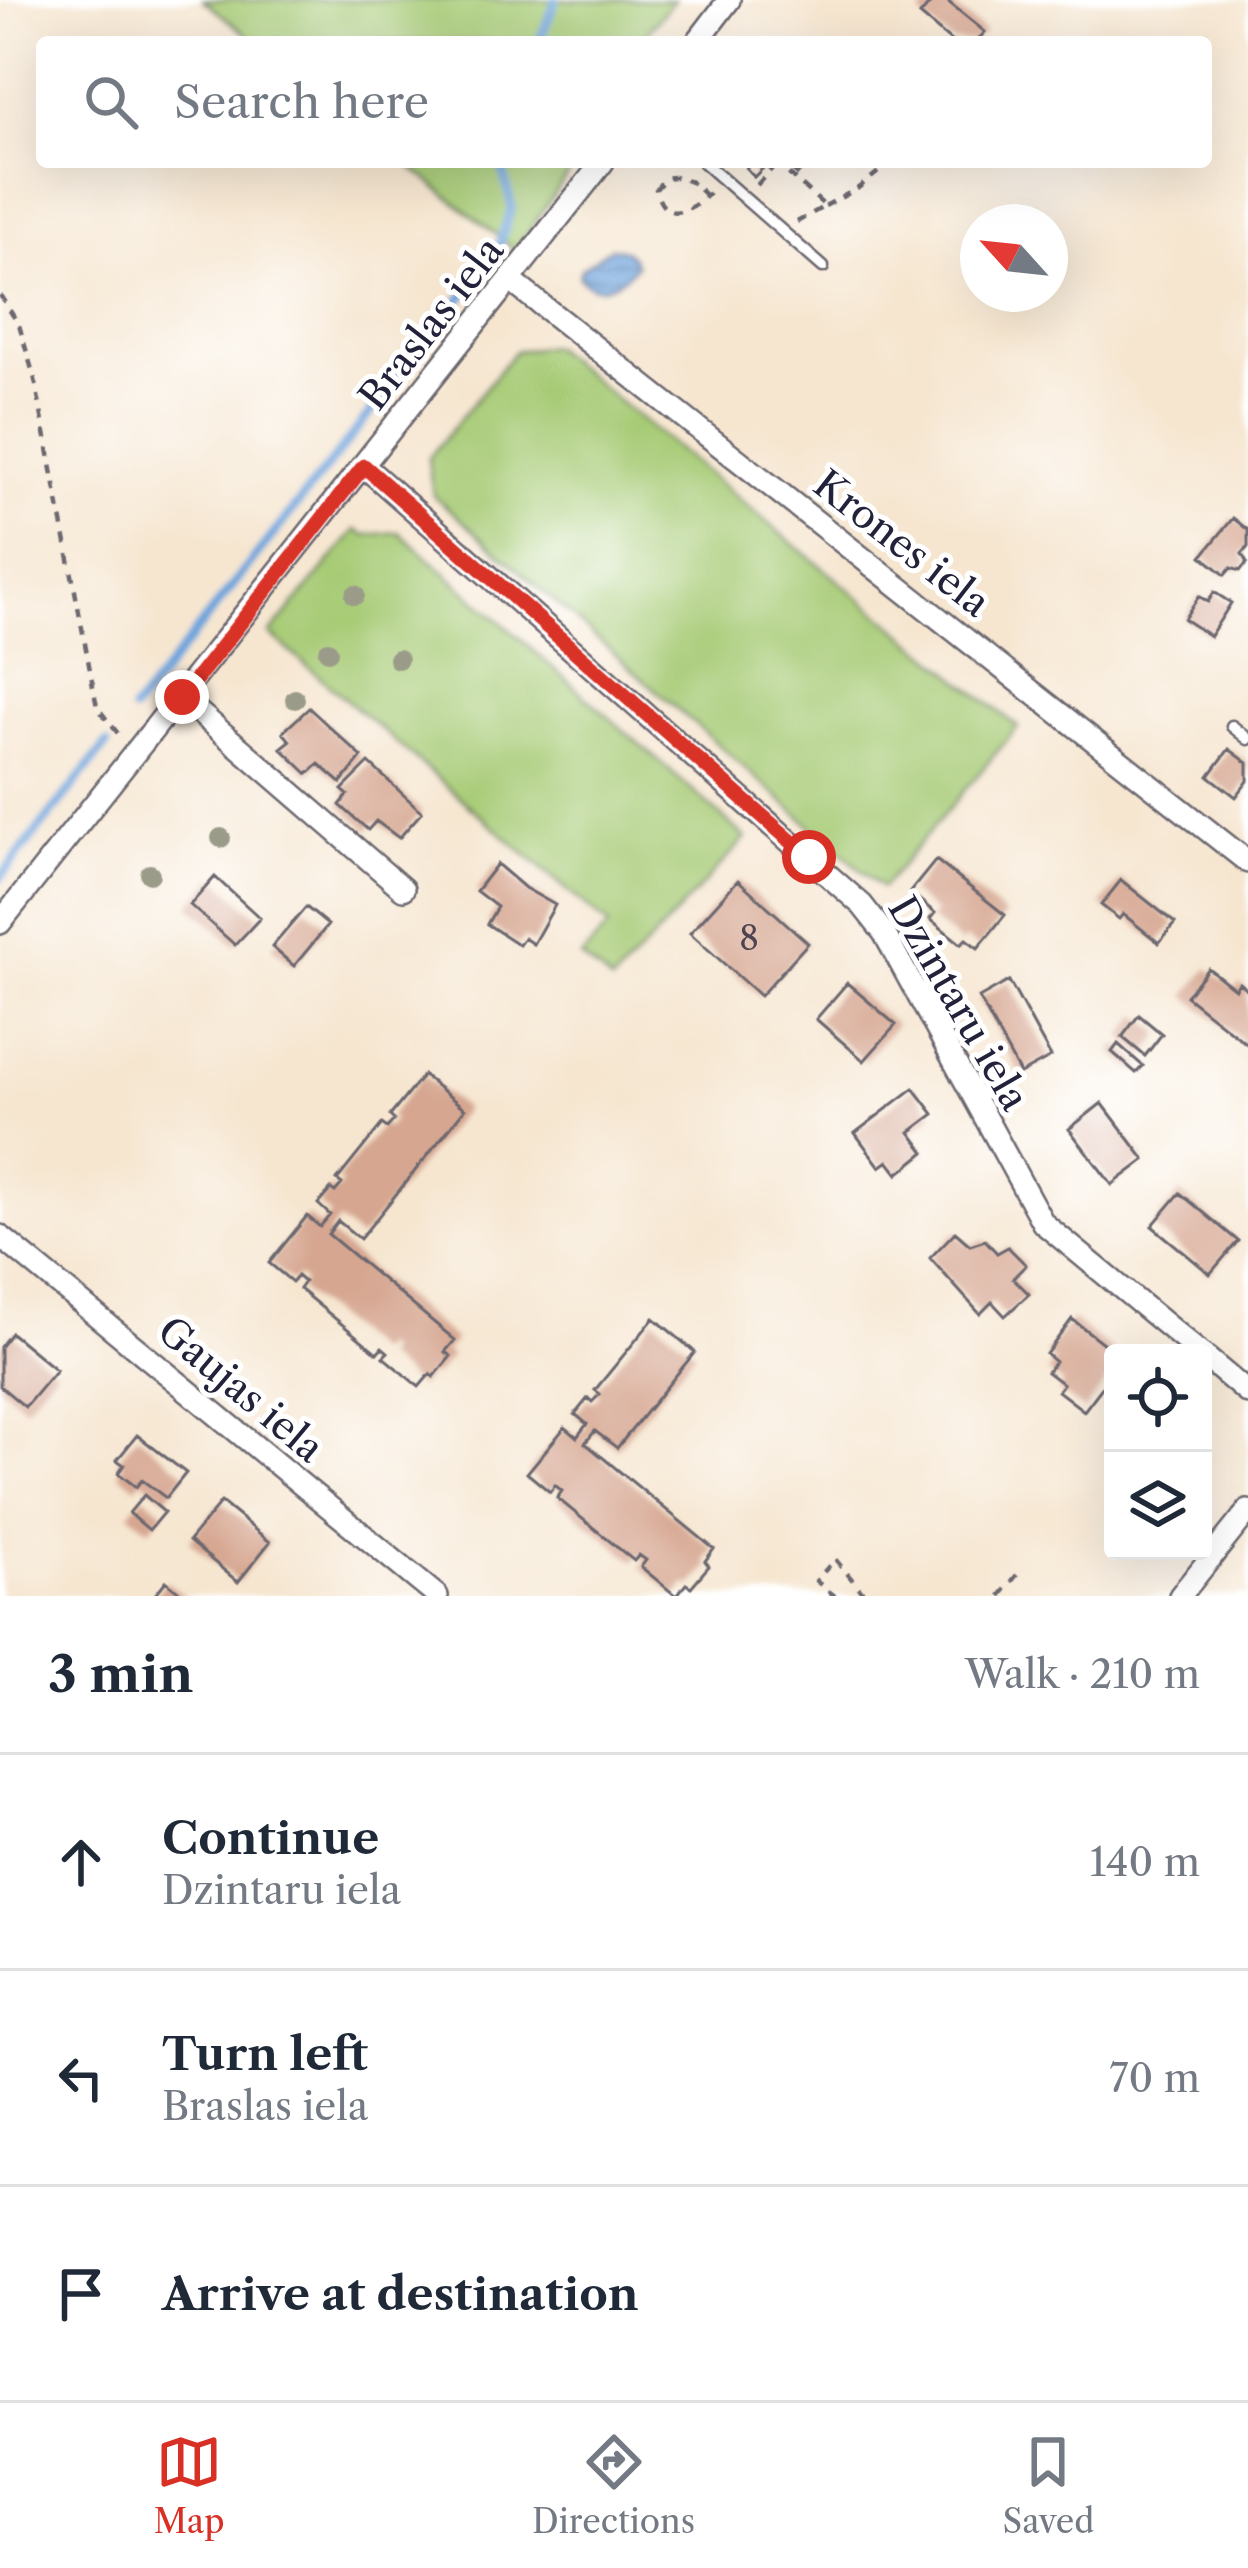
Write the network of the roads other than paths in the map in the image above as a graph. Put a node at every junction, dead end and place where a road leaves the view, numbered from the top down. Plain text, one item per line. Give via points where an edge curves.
1 (729, 0) edge
2 (702, 36) edge
3 (599, 168) edge
4 (710, 168) edge
5 (823, 267) dead end
6 (511, 281) junction
7 (364, 466) junction
8 (182, 697) junction
9 (1232, 726) dead end
10 (1248, 739) edge
11 (1248, 861) edge
12 (403, 889) dead end
13 (0, 922) edge
14 (0, 1236) edge
15 (1190, 1344) edge
16 (1212, 1362) edge
17 (1248, 1393) edge
18 (1248, 1511) edge
19 (437, 1596) edge
20 (1180, 1596) edge

1 - 2 street
3 - 6 street, Braslas iela
4 - 5 lane
6 - 7 street, Braslas iela
6 - 11 street, Krones iela
7 - 8 street, Braslas iela
7 - 15 street, Dzintaru iela via 862,905 1043,1223
8 - 12 street
8 - 13 street, Braslas iela
9 - 10 lane
14 - 19 street, Gaujas iela
16 - 17 street, Dzintaru iela
18 - 20 street

